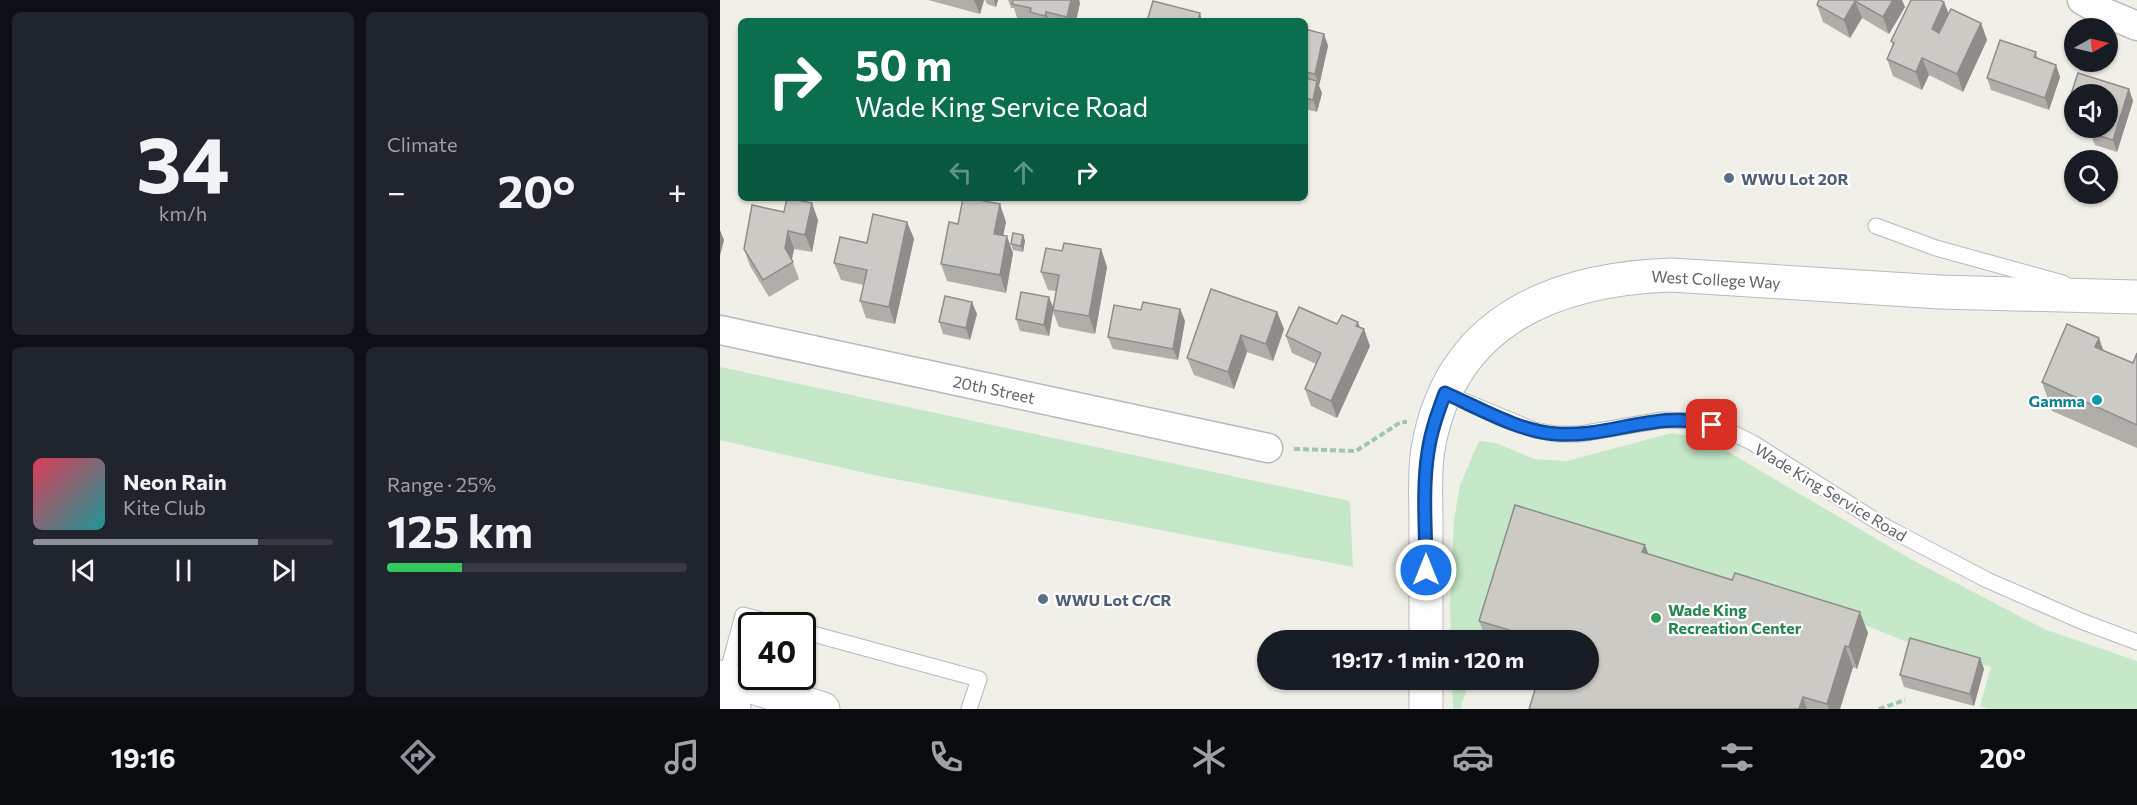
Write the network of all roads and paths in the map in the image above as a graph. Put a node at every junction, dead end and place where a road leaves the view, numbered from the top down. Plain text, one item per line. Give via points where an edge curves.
1 (2082, 0) edge
2 (2137, 26) edge
3 (1876, 226) dead end
4 (2137, 296) edge
5 (720, 330) edge
6 (1440, 407) junction
7 (1268, 448) joint
8 (1426, 630) edge
9 (816, 635) edge
10 (738, 636) edge
11 (2137, 642) edge
12 (1426, 690) edge
13 (724, 693) edge
14 (1905, 700) dead end
15 (823, 709) edge
16 (969, 709) edge
17 (1426, 709) edge
18 (1879, 709) edge

1 - 2 street
3 - 4 lane via 1936,248 2052,280
4 - 6 street, West College Way via 1940,292 1671,274 1631,277 1582,286 1526,307 1501,323 1460,367
5 - 7 street, 20th Street
6 - 7 path via 1401,422 1356,451
6 - 8 street, West College Way via 1428,450 1425,480
6 - 11 lane, Wade King Service Road via 1557,434 1580,434 1662,420 1696,421 1727,430 1886,528 1977,575
9 - 16 lane via 979,679
10 - 13 lane
12 - 17 street
13 - 15 street
14 - 18 path

